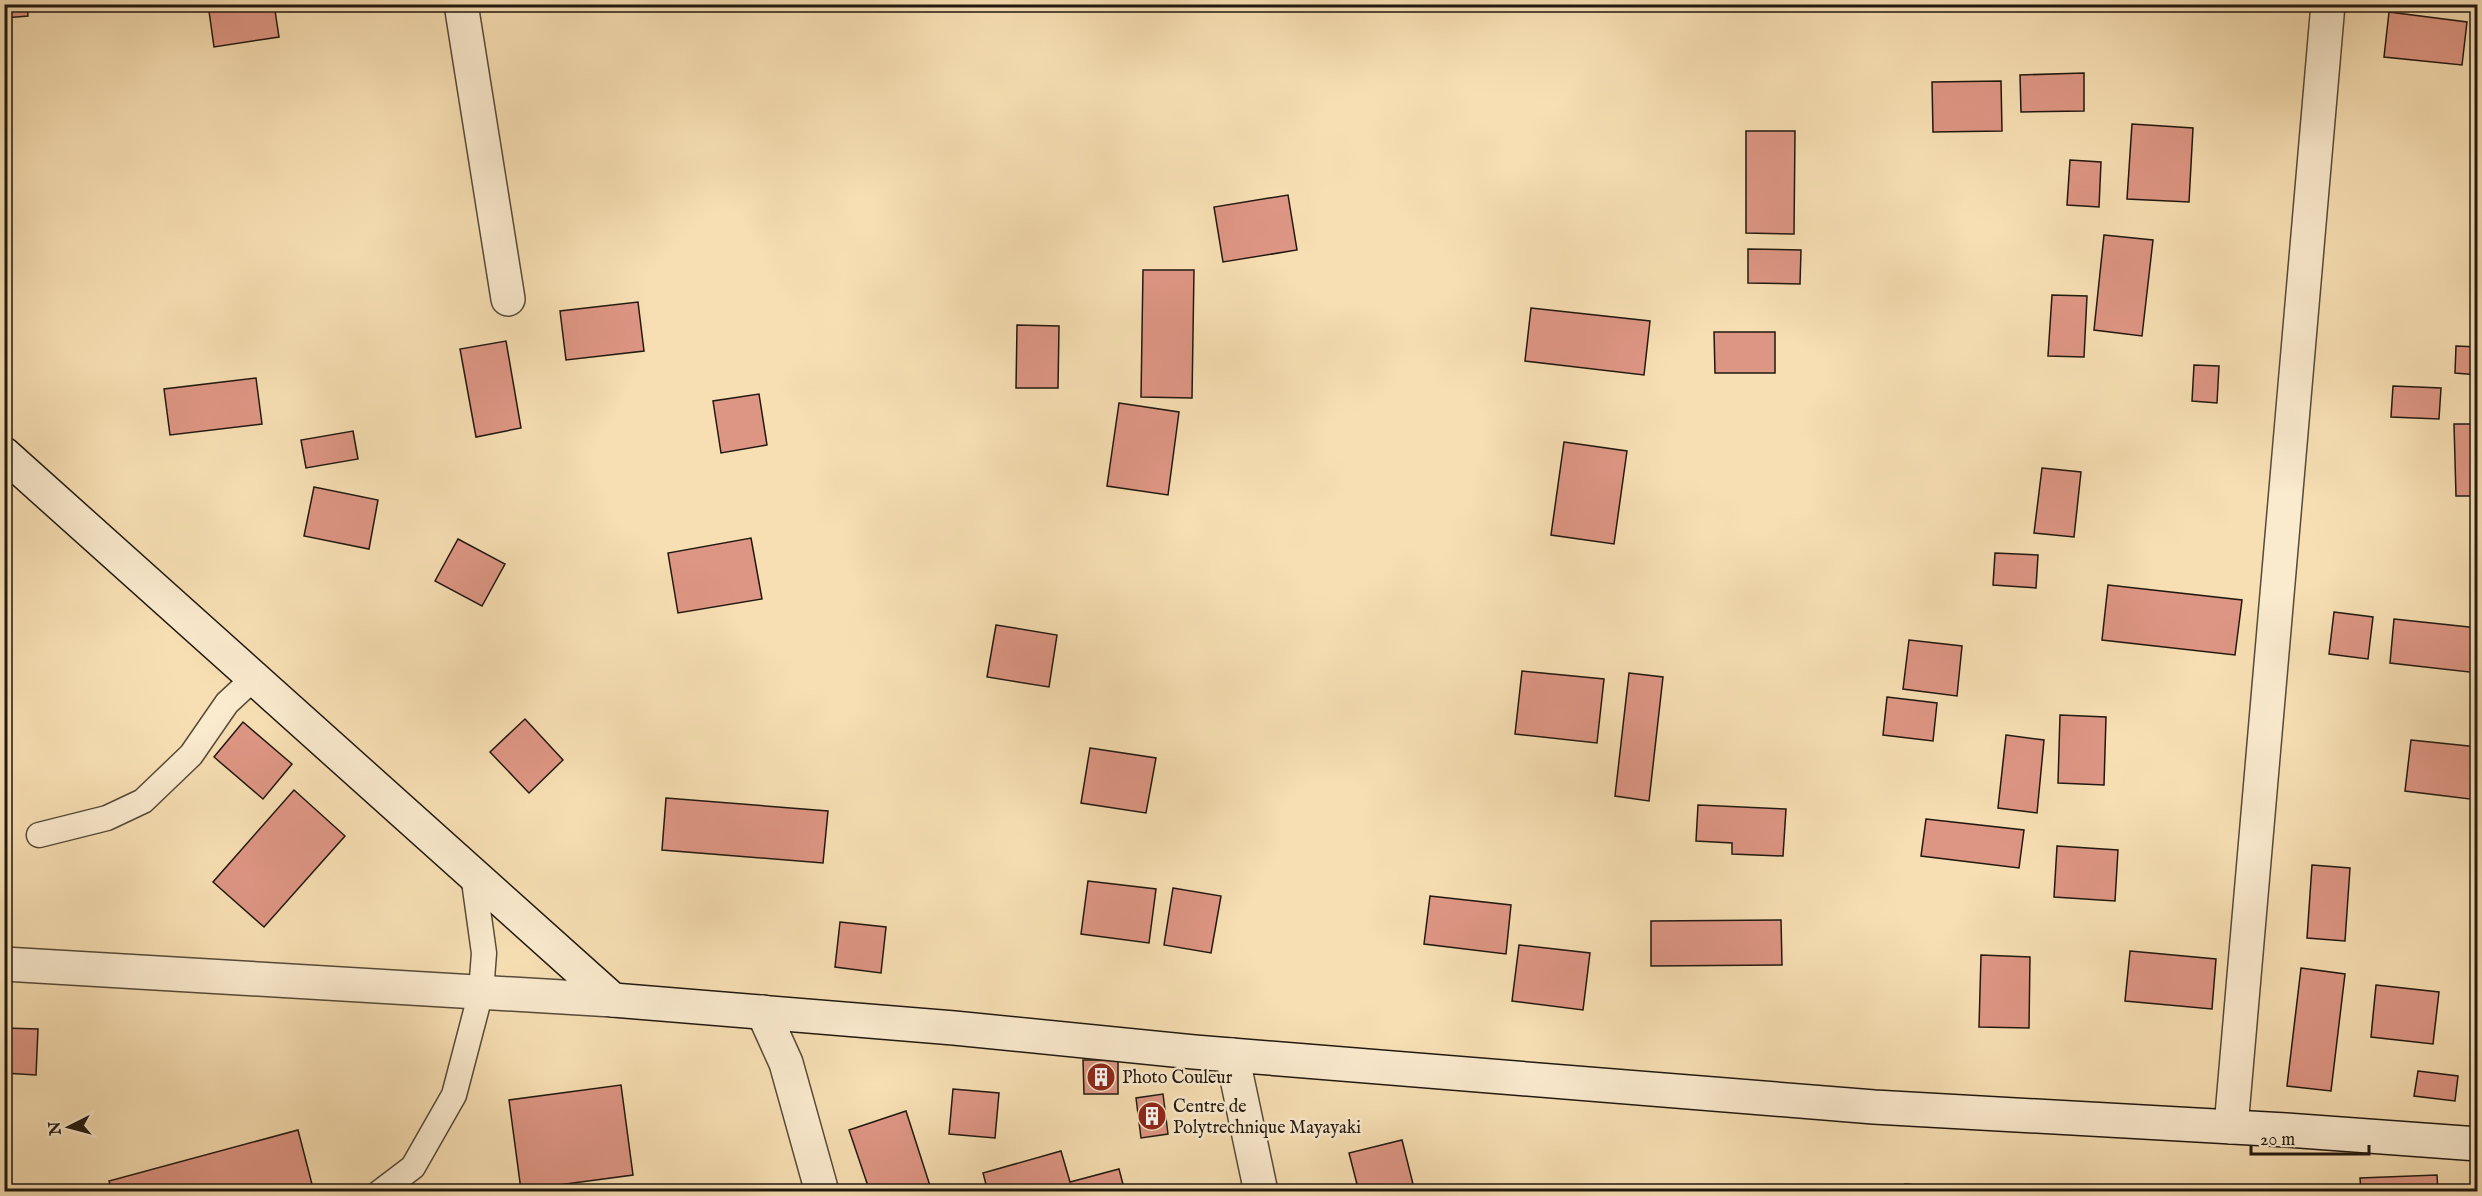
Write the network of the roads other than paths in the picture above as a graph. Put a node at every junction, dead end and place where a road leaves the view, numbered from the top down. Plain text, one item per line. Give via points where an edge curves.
1 (461, 4) edge
2 (2328, 4) edge
3 (508, 299) dead end
4 (4, 454) edge
5 (254, 678) junction
6 (39, 835) dead end
7 (473, 874) junction
8 (4, 964) edge
9 (481, 992) junction
10 (613, 1000) junction
11 (763, 1012) junction
12 (1232, 1055) junction
13 (2231, 1127) junction
14 (2478, 1144) edge
15 (380, 1191) edge
16 (822, 1191) edge
17 (1261, 1191) edge

1 - 3 street
2 - 13 street
4 - 5 street
5 - 6 lane via 227,704 191,755 142,801 107,818
5 - 7 street
7 - 9 lane via 484,953
7 - 10 street
8 - 9 street
9 - 10 street
9 - 15 lane via 454,1095 413,1167
10 - 11 street
11 - 12 street
11 - 16 street via 786,1063
12 - 13 street via 1874,1107
12 - 17 street
13 - 14 street

